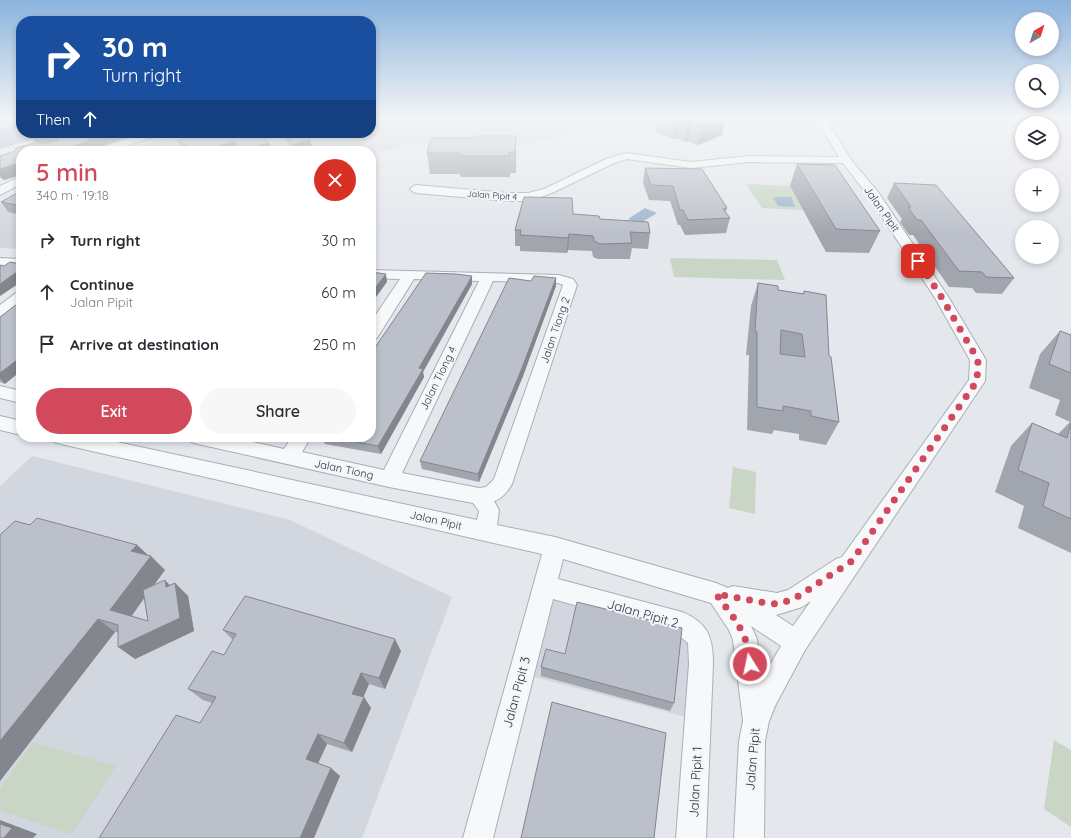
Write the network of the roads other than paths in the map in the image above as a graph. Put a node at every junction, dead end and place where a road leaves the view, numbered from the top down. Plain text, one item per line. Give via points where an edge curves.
1 (622, 157) edge
2 (634, 157) edge
3 (845, 157) edge
4 (847, 160) junction
5 (16, 182) edge
6 (416, 189) dead end
7 (1, 190) edge
8 (0, 262) edge
9 (16, 263) edge
10 (376, 274) edge
11 (410, 275) junction
12 (488, 278) junction
13 (16, 300) edge
14 (0, 312) edge
15 (376, 326) edge
16 (0, 423) edge
17 (16, 427) edge
18 (97, 442) edge
19 (221, 442) edge
20 (299, 442) edge
21 (289, 457) junction
22 (389, 479) junction
23 (485, 495) junction
24 (486, 531) junction
25 (555, 547) junction
26 (852, 561) junction
27 (544, 586) junction
28 (716, 594) junction
29 (796, 642) junction
30 (756, 721) junction
31 (698, 725) joint
32 (478, 838) edge
33 (692, 838) edge
34 (748, 838) edge

1 - 6 street, Jalan Pipit 4 via 529,197
2 - 4 street, Jalan Pipit 4 via 691,165 749,159
3 - 4 street, Jalan Pipit
4 - 26 street, Jalan Pipit via 927,273 978,360 977,381
5 - 7 street
8 - 9 street
10 - 11 street, Jalan Tiong 2
11 - 12 street, Jalan Tiong 2
11 - 15 street
12 - 22 street, Jalan Tiong 4
12 - 23 street, Jalan Tiong 2 via 559,279 570,285 502,484
13 - 14 street
16 - 17 street
18 - 24 street, Jalan Pipit
19 - 21 street, Jalan Tiong
20 - 21 street
21 - 22 street, Jalan Tiong
22 - 23 street, Jalan Tiong
23 - 24 street via 489,510
24 - 25 street, Jalan Pipit
25 - 27 street, Jalan Pipit 3
25 - 28 street, Jalan Pipit
26 - 28 street via 794,599 777,604
26 - 29 street, Jalan Pipit
27 - 31 street, Jalan Pipit 2 via 691,628 697,634 701,646
27 - 32 street, Jalan Pipit 3
28 - 29 street, Jalan Pipit via 757,616
28 - 30 street via 737,622 745,638
29 - 30 street, Jalan Pipit via 767,694
30 - 34 street, Jalan Pipit via 752,741
31 - 33 street, Jalan Pipit 1

